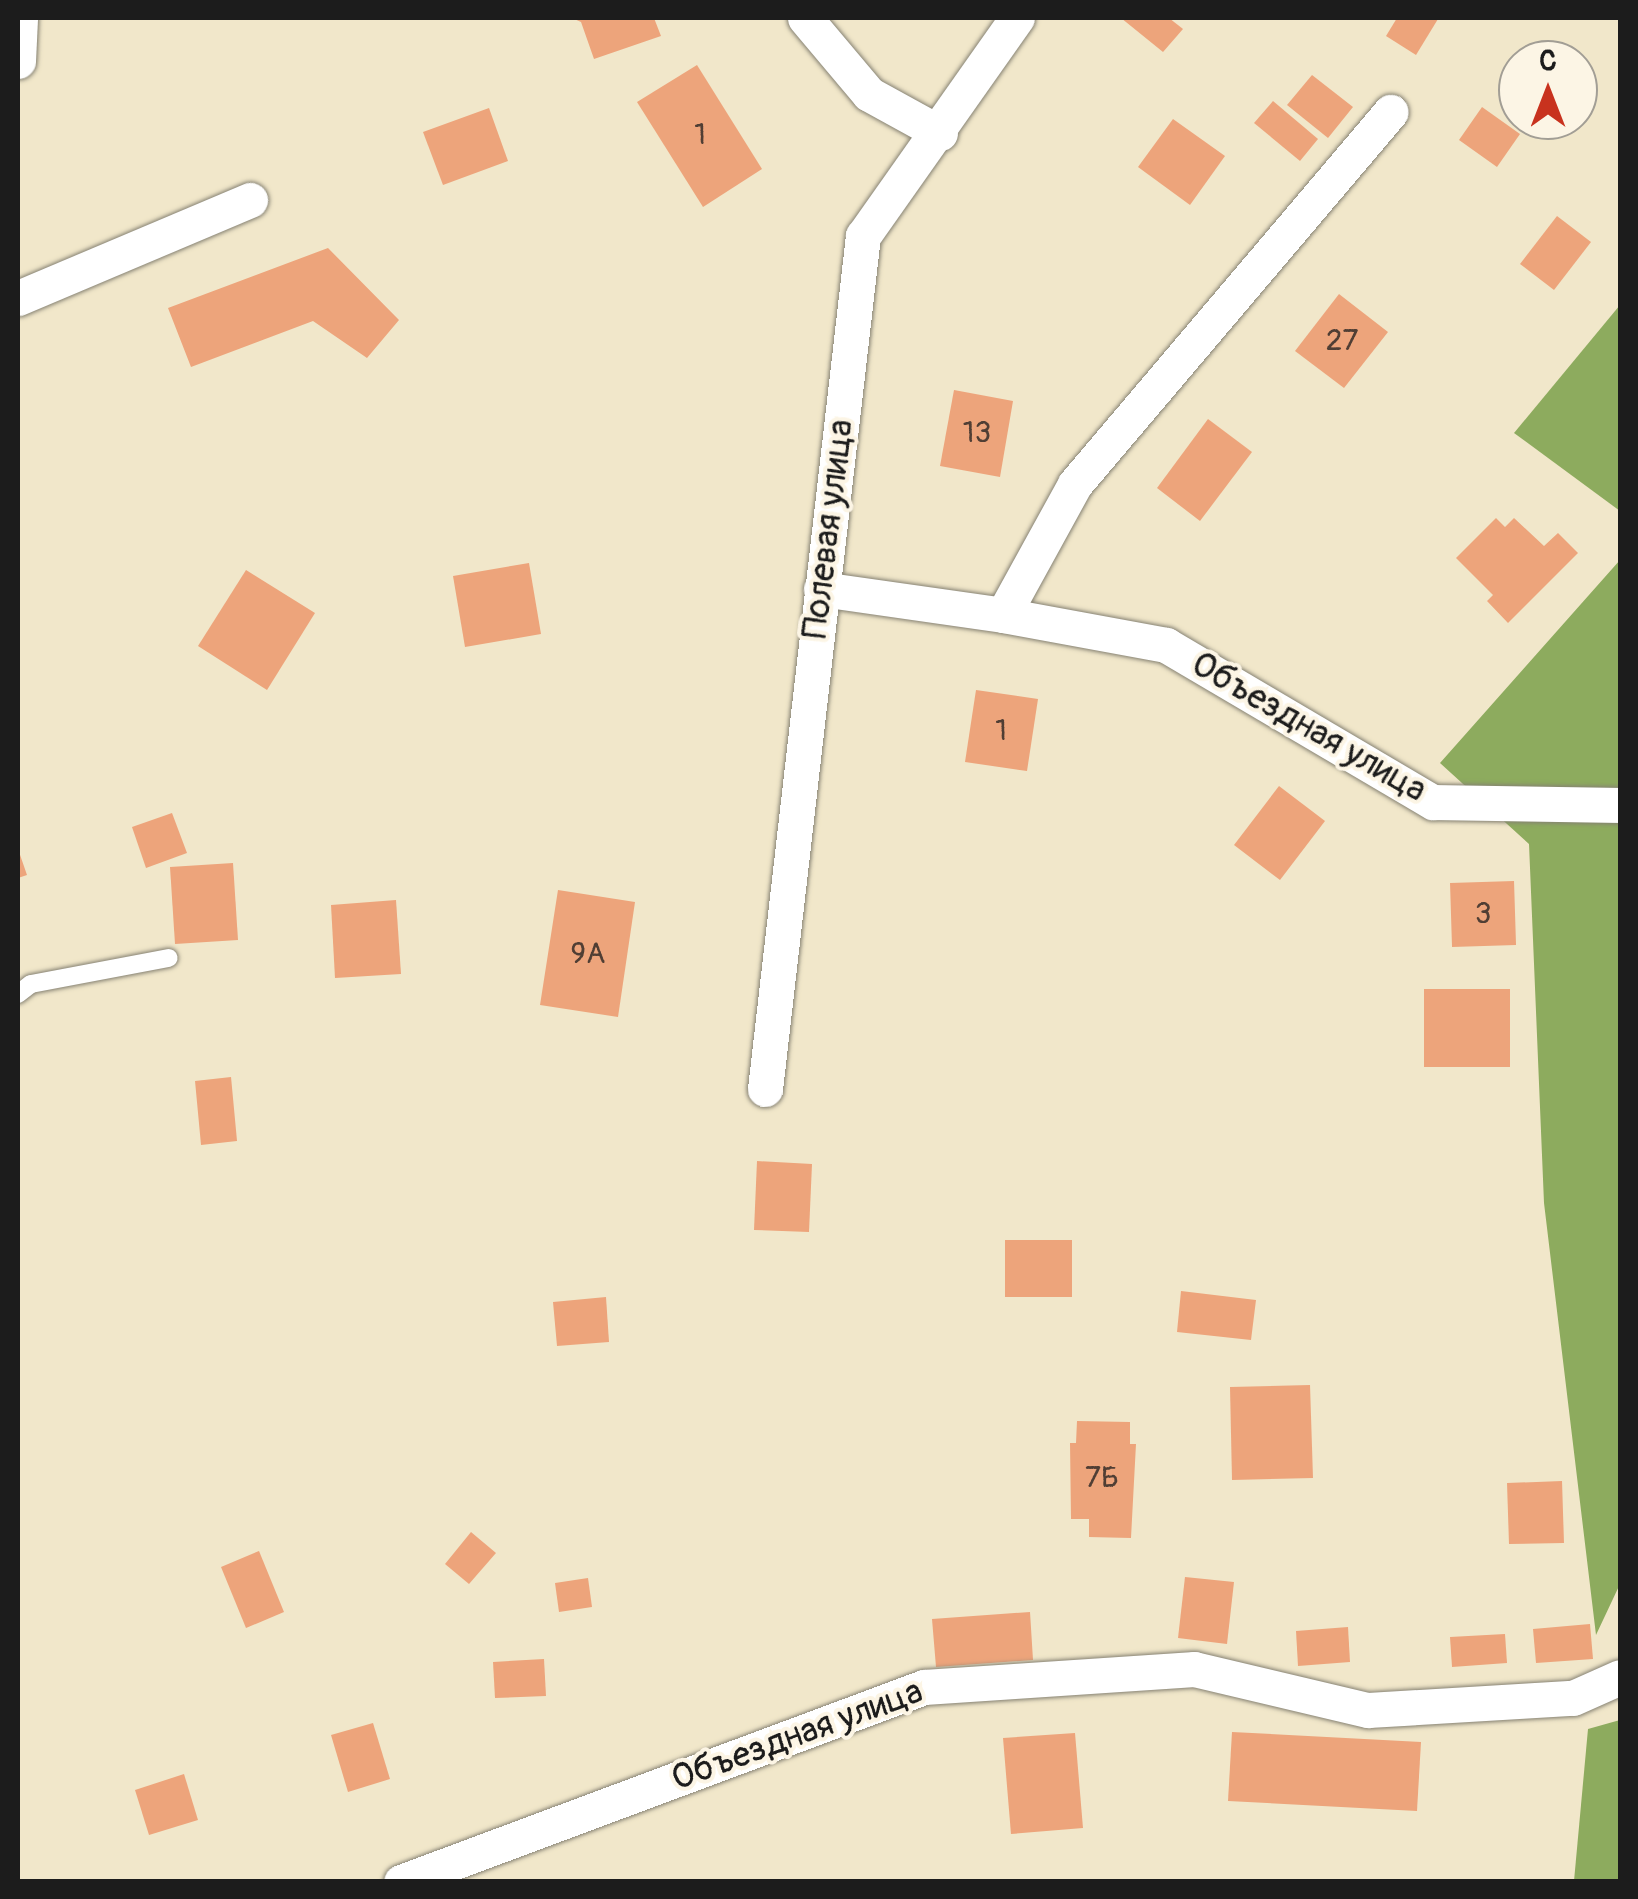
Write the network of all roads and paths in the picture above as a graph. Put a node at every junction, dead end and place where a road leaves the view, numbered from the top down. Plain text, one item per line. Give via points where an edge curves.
1 (20, 18) edge
2 (804, 18) edge
3 (1017, 18) edge
4 (18, 60) edge
5 (1391, 112) dead end
6 (940, 133) junction
7 (250, 200) dead end
8 (18, 298) edge
9 (821, 589) junction
10 (1003, 615) junction
11 (1620, 805) edge
12 (169, 958) dead end
13 (18, 994) edge
14 (766, 1088) dead end
15 (1620, 1678) edge
16 (401, 1882) edge

1 - 4 street
2 - 6 street via 869,94
3 - 6 street, Полевая улица
5 - 10 street via 1076,484
6 - 9 street, Полевая улица via 863,236
7 - 8 street
9 - 10 street, Объездная улица
9 - 14 street, Полевая улица
10 - 11 street, Объездная улица via 1166,644 1433,802
12 - 13 lane via 31,984
15 - 16 street, Объездная улица via 1573,1698 1368,1710 1194,1669 924,1686

